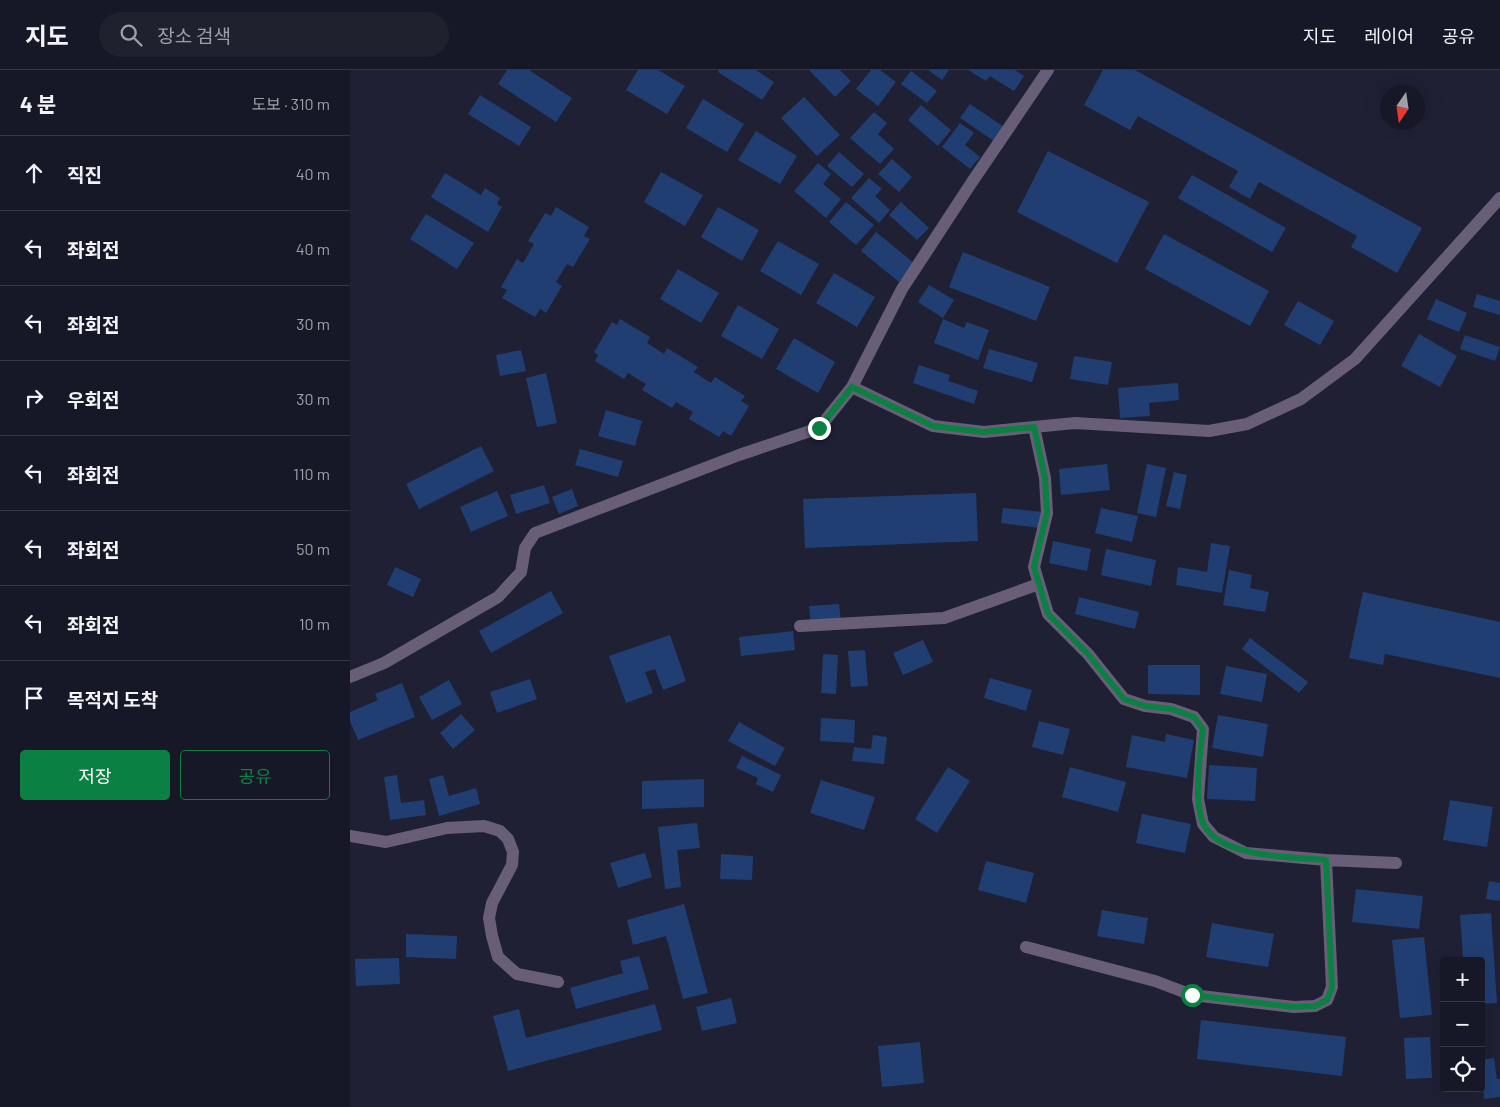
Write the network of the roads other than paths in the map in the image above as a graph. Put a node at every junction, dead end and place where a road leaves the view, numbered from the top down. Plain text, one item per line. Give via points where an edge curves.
1 (1048, 70) edge
2 (1500, 198) edge
3 (852, 387) junction
4 (1034, 427) junction
5 (1039, 584) junction
6 (800, 626) dead end
7 (350, 676) edge
8 (350, 836) edge
9 (1326, 860) junction
10 (1396, 863) dead end
11 (1026, 947) dead end
12 (558, 982) dead end

1 - 3 street via 902,289
2 - 4 street via 1355,360 1301,399 1248,424 1209,431 1075,423
3 - 4 street via 933,426 984,432
3 - 7 street via 819,428 739,455 536,533 525,548 521,572 498,597 384,663
4 - 5 street via 1045,478 1047,513 1034,567
5 - 6 street via 944,618
5 - 9 street via 1048,614 1088,654 1124,699 1194,717 1203,729 1198,799 1203,824 1214,837 1246,852
8 - 12 street via 386,842 447,828 484,826 500,830 508,838 513,852 512,865 492,903 489,918 498,956 517,974
9 - 10 street
9 - 11 street via 1332,987 1327,1000 1315,1006 1294,1007 1192,995 1155,981

